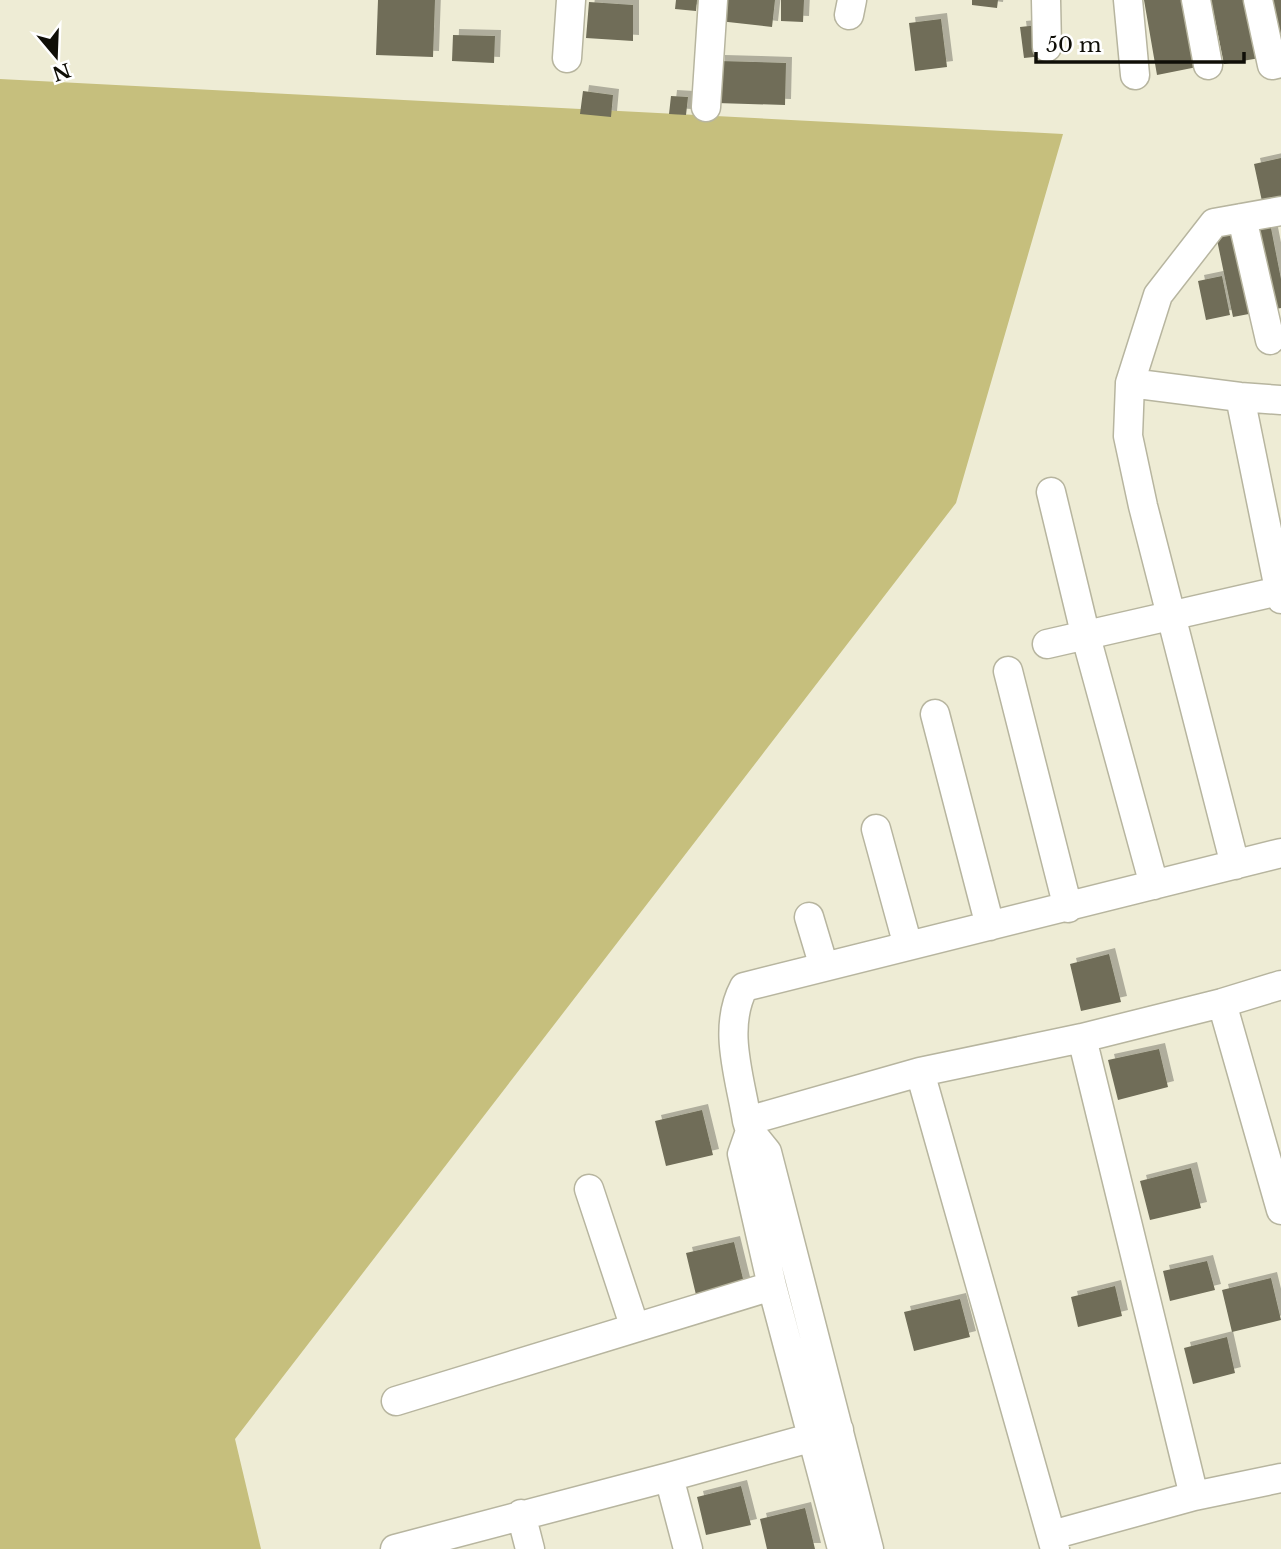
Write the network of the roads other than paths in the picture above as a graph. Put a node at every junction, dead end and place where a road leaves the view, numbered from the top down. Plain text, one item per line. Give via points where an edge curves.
1 (570, 0) edge
2 (713, 0) edge
3 (1046, 0) edge
4 (1128, 0) edge
5 (1196, 0) edge
6 (1258, 0) edge
7 (1047, 47) dead end
8 (567, 58) dead end
9 (1281, 63) edge
10 (1208, 65) dead end
11 (1135, 75) dead end
12 (706, 107) dead end
13 (1281, 211) edge
14 (1242, 218) junction
15 (1270, 340) dead end
16 (1130, 383) junction
17 (1240, 397) junction
18 (1281, 400) edge
19 (1051, 492) dead end
20 (1280, 595) edge
21 (1170, 616) junction
22 (1085, 634) junction
23 (1047, 644) dead end
24 (1008, 671) dead end
25 (935, 714) dead end
26 (876, 830) dead end
27 (1281, 853) edge
28 (1234, 865) junction
29 (1154, 885) junction
30 (1068, 908) junction
31 (810, 917) dead end
32 (990, 926) junction
33 (908, 946) junction
34 (824, 967) junction
35 (1281, 985) edge
36 (1223, 1003) junction
37 (1082, 1038) junction
38 (920, 1072) junction
39 (748, 1126) junction
40 (589, 1189) dead end
41 (1281, 1210) edge
42 (772, 1286) junction
43 (635, 1328) junction
44 (396, 1401) dead end
45 (826, 1434) junction
46 (669, 1478) junction
47 (1281, 1478) edge
48 (1194, 1496) junction
49 (522, 1514) junction
50 (1054, 1542) edge
51 (395, 1549) edge
52 (530, 1549) edge
53 (688, 1549) edge
54 (842, 1549) edge
55 (869, 1549) edge

1 - 8 street
2 - 12 street
3 - 7 street
4 - 11 street
5 - 10 street
6 - 9 street via 1272,65
13 - 14 street
14 - 15 street
14 - 16 street via 1214,223 1158,295
16 - 17 street
16 - 21 street via 1128,436
17 - 18 street
17 - 20 street
19 - 22 street
20 - 21 street
21 - 22 street
21 - 28 street
22 - 23 street
22 - 29 street
24 - 30 street
25 - 32 street
26 - 33 street
27 - 28 street
28 - 29 street
29 - 30 street
30 - 32 street
31 - 34 street
32 - 33 street
33 - 34 street
34 - 39 street via 744,986 735,1003 733,1035
35 - 36 street
36 - 37 street
36 - 41 street
37 - 38 street
37 - 48 street
38 - 39 street
38 - 50 street
39 - 42 street via 742,1154
39 - 45 street via 767,1152
40 - 43 street
42 - 43 street
42 - 45 street
43 - 44 street
45 - 46 street
45 - 54 street
45 - 55 street
46 - 49 street
46 - 53 street
47 - 48 street
48 - 50 street
49 - 51 street
49 - 52 street

